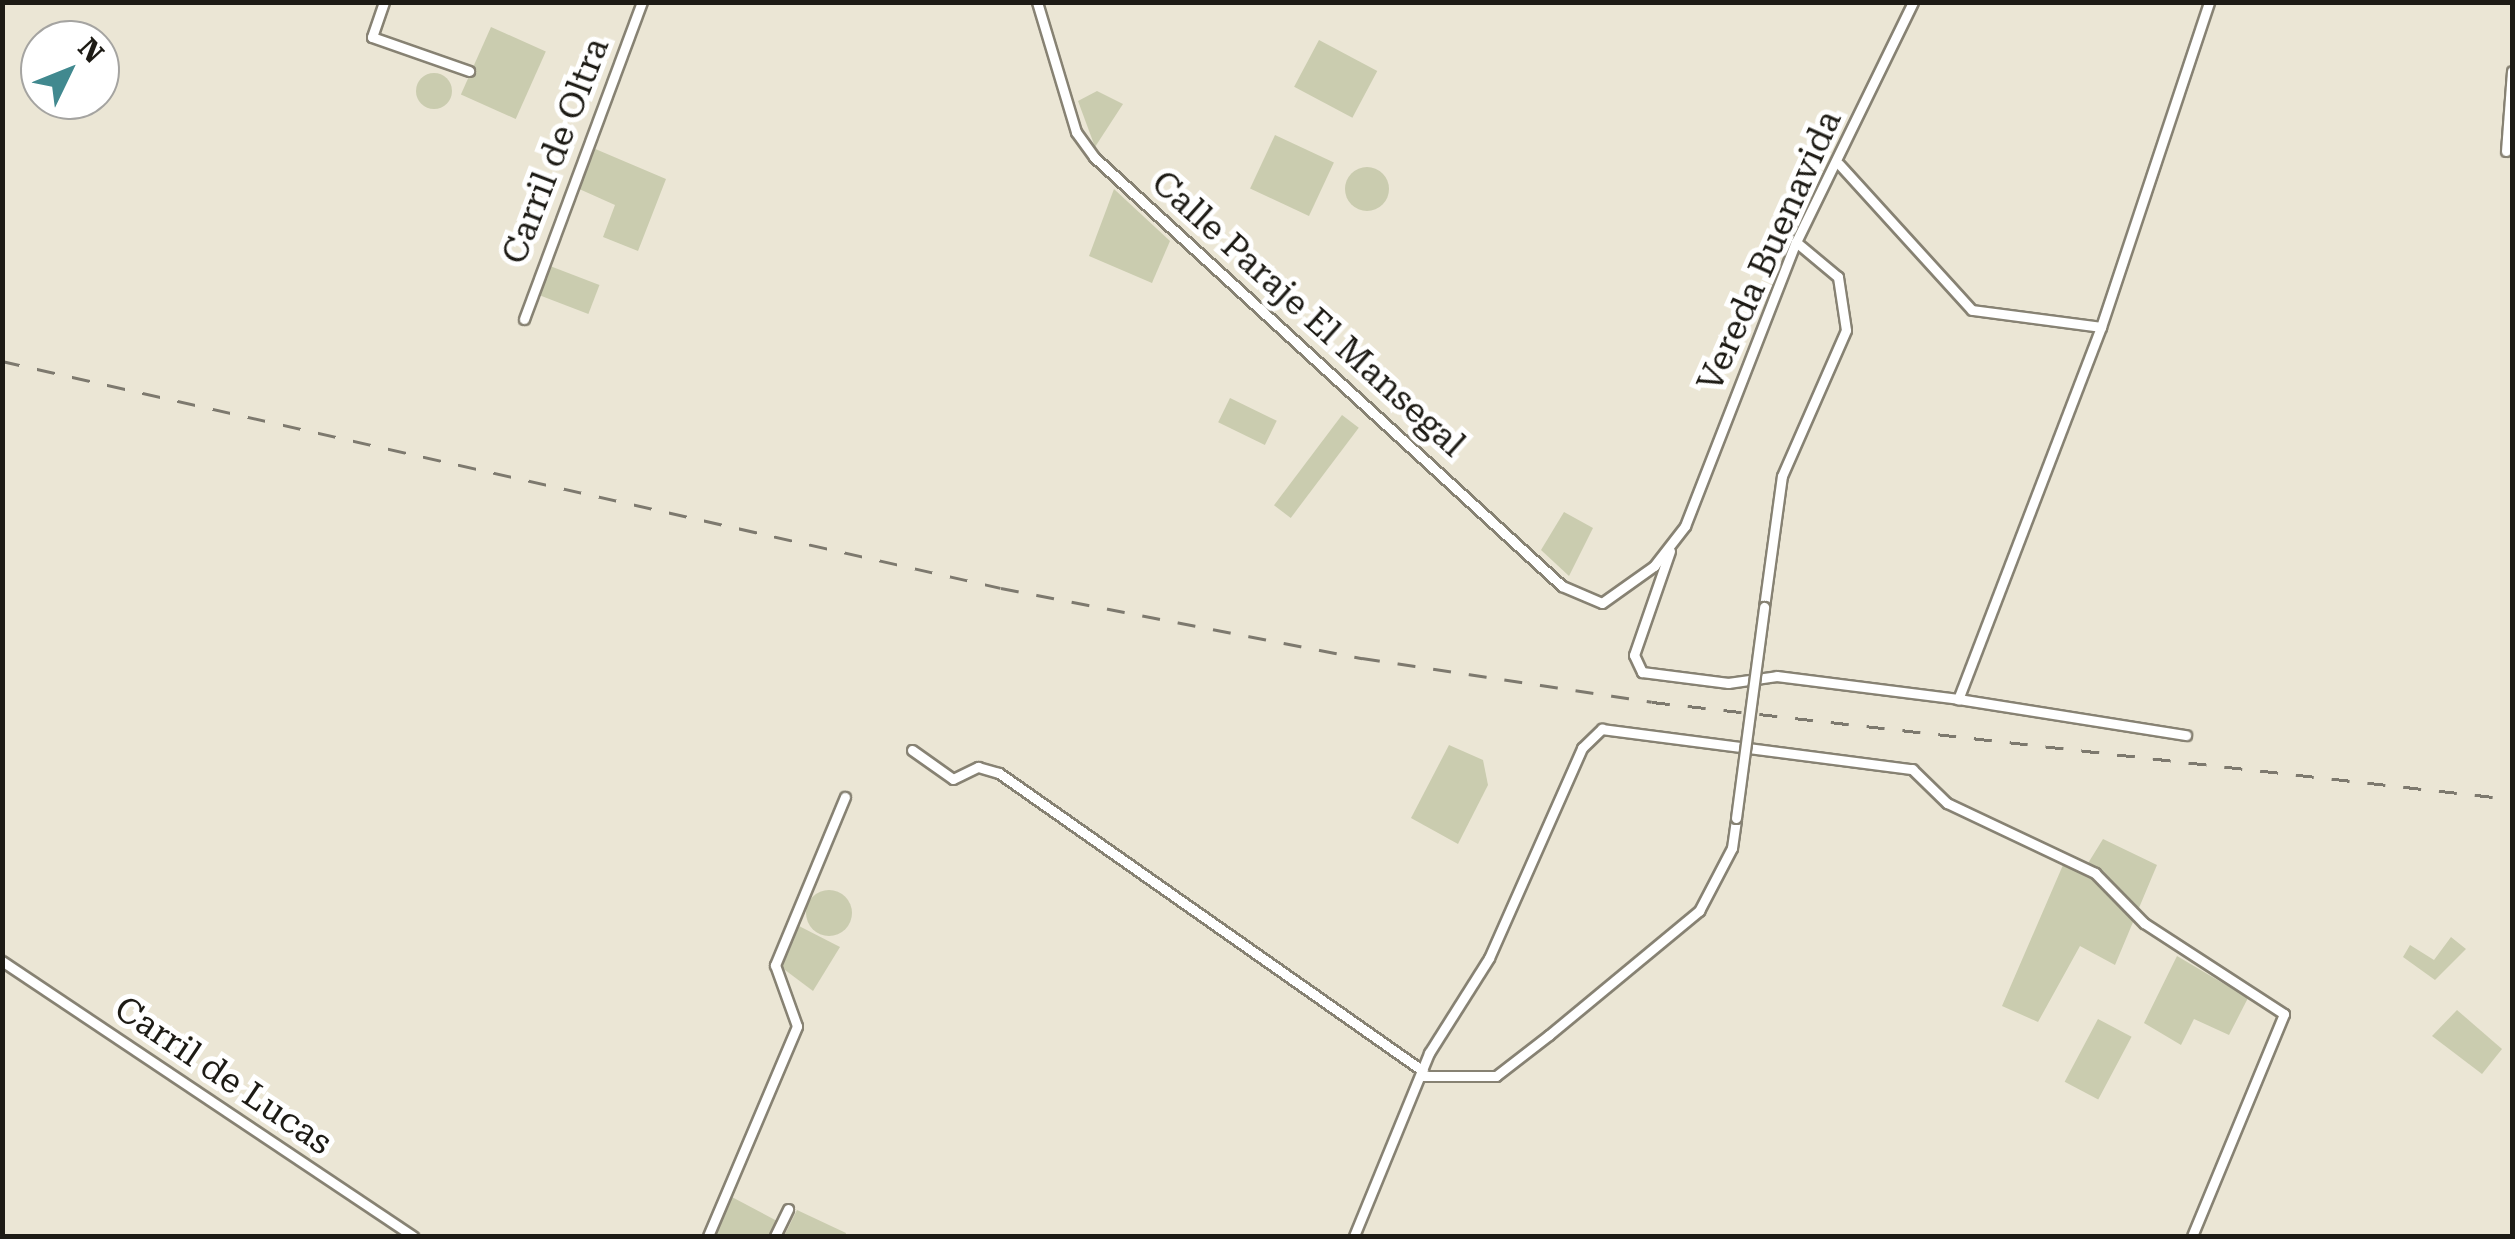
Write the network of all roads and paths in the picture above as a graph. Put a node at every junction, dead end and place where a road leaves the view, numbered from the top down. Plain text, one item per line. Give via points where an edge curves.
1 (384, 2) edge
2 (642, 2) edge
3 (1037, 2) edge
4 (1913, 2) edge
5 (2209, 2) edge
6 (468, 71) dead end
7 (2512, 71) edge
8 (2506, 151) dead end
9 (1839, 164) junction
10 (1796, 242) junction
11 (524, 319) dead end
12 (2100, 327) junction
13 (1671, 548) junction
14 (1958, 699) junction
15 (2186, 735) dead end
16 (912, 750) dead end
17 (845, 797) dead end
18 (2, 961) edge
19 (1422, 1073) junction
20 (788, 1209) dead end
21 (413, 1236) edge
22 (708, 1236) edge
23 (775, 1236) edge
24 (1354, 1236) edge
25 (2192, 1236) edge

1 - 6 street via 372,37
2 - 11 street, Carril de Oltra
3 - 13 street, Calle Paraje El Mansegal via 1076,132 1094,157 1562,586 1590,601 1616,598
4 - 9 street, Vereda Buenavida
5 - 12 street
7 - 8 street
9 - 10 street, Vereda Buenavida
9 - 12 street via 1972,310
10 - 13 street, Vereda Buenavida
10 - 19 street, bridge via 1838,276 1846,330 1782,476 1732,848 1699,910 1496,1076
12 - 14 street
13 - 14 street via 1634,655 1642,672 1728,682 1777,676
14 - 15 street
16 - 19 street via 953,779 978,767 998,774
17 - 22 street via 776,966 798,1026
18 - 21 street, Carril de Lucas
19 - 24 street
19 - 25 street via 1489,958 1564,781 1596,731 1904,766 1948,803 2095,874 2144,923 2284,1014
20 - 23 street

